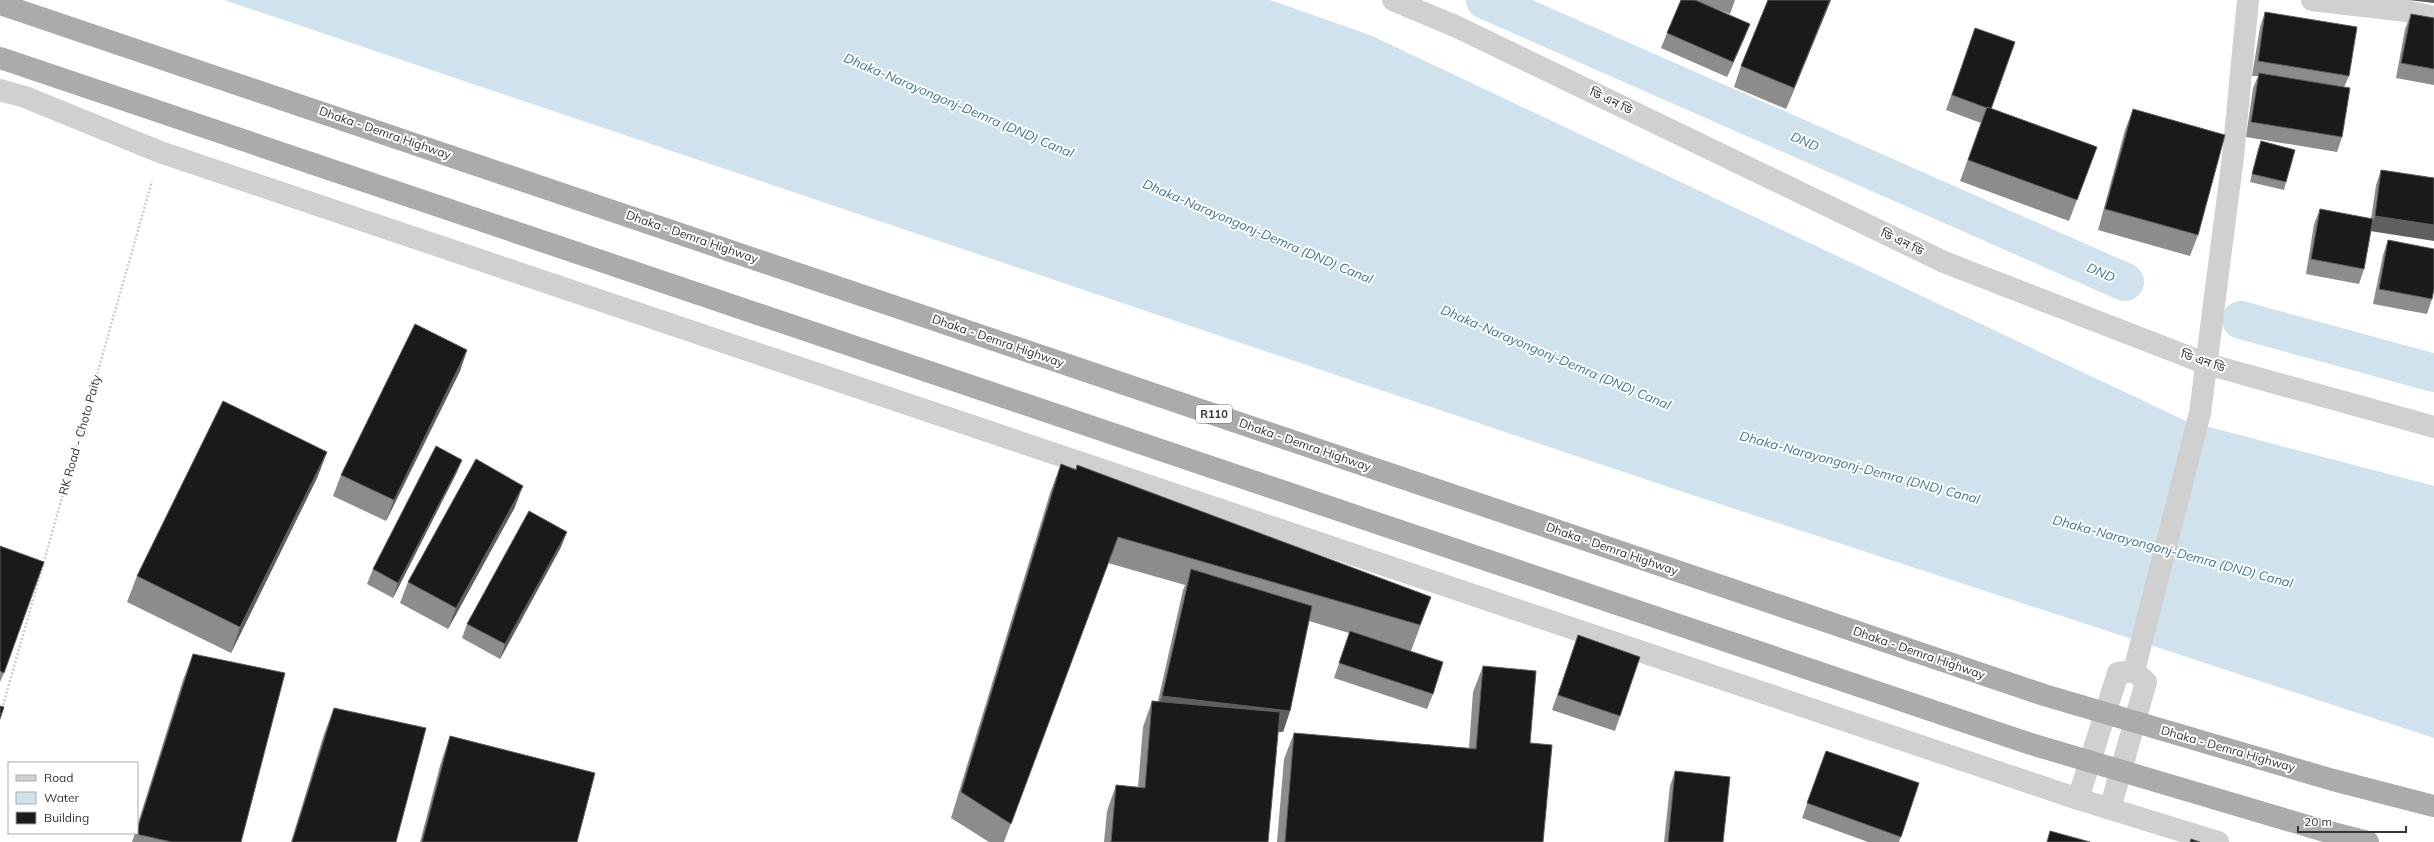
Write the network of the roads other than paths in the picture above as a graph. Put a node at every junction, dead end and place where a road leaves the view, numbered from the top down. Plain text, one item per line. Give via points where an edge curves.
1 (1393, 0) edge
2 (2248, 0) edge
3 (2312, 0) edge
4 (0, 4) edge
5 (2434, 16) edge
6 (0, 58) edge
7 (0, 90) edge
8 (2207, 364) junction
9 (2434, 427) edge
10 (2137, 662) junction
11 (2078, 799) junction
12 (2434, 806) edge
13 (2110, 809) junction
14 (2218, 842) edge
15 (2368, 842) edge

1 - 8 street, ডি এন ডি via 1455,26 1944,262
2 - 8 street via 2233,157
3 - 5 street
4 - 12 main road, Dhaka - Demra Highway / R110, bridge via 2044,695 2333,780
6 - 15 main road, bridge via 2030,744
7 - 11 street via 25,97 160,152
8 - 9 street, ডি এন ডি
8 - 10 street via 2200,413
10 - 11 street via 2118,674
10 - 13 street via 2146,682
11 - 13 street
13 - 14 street

